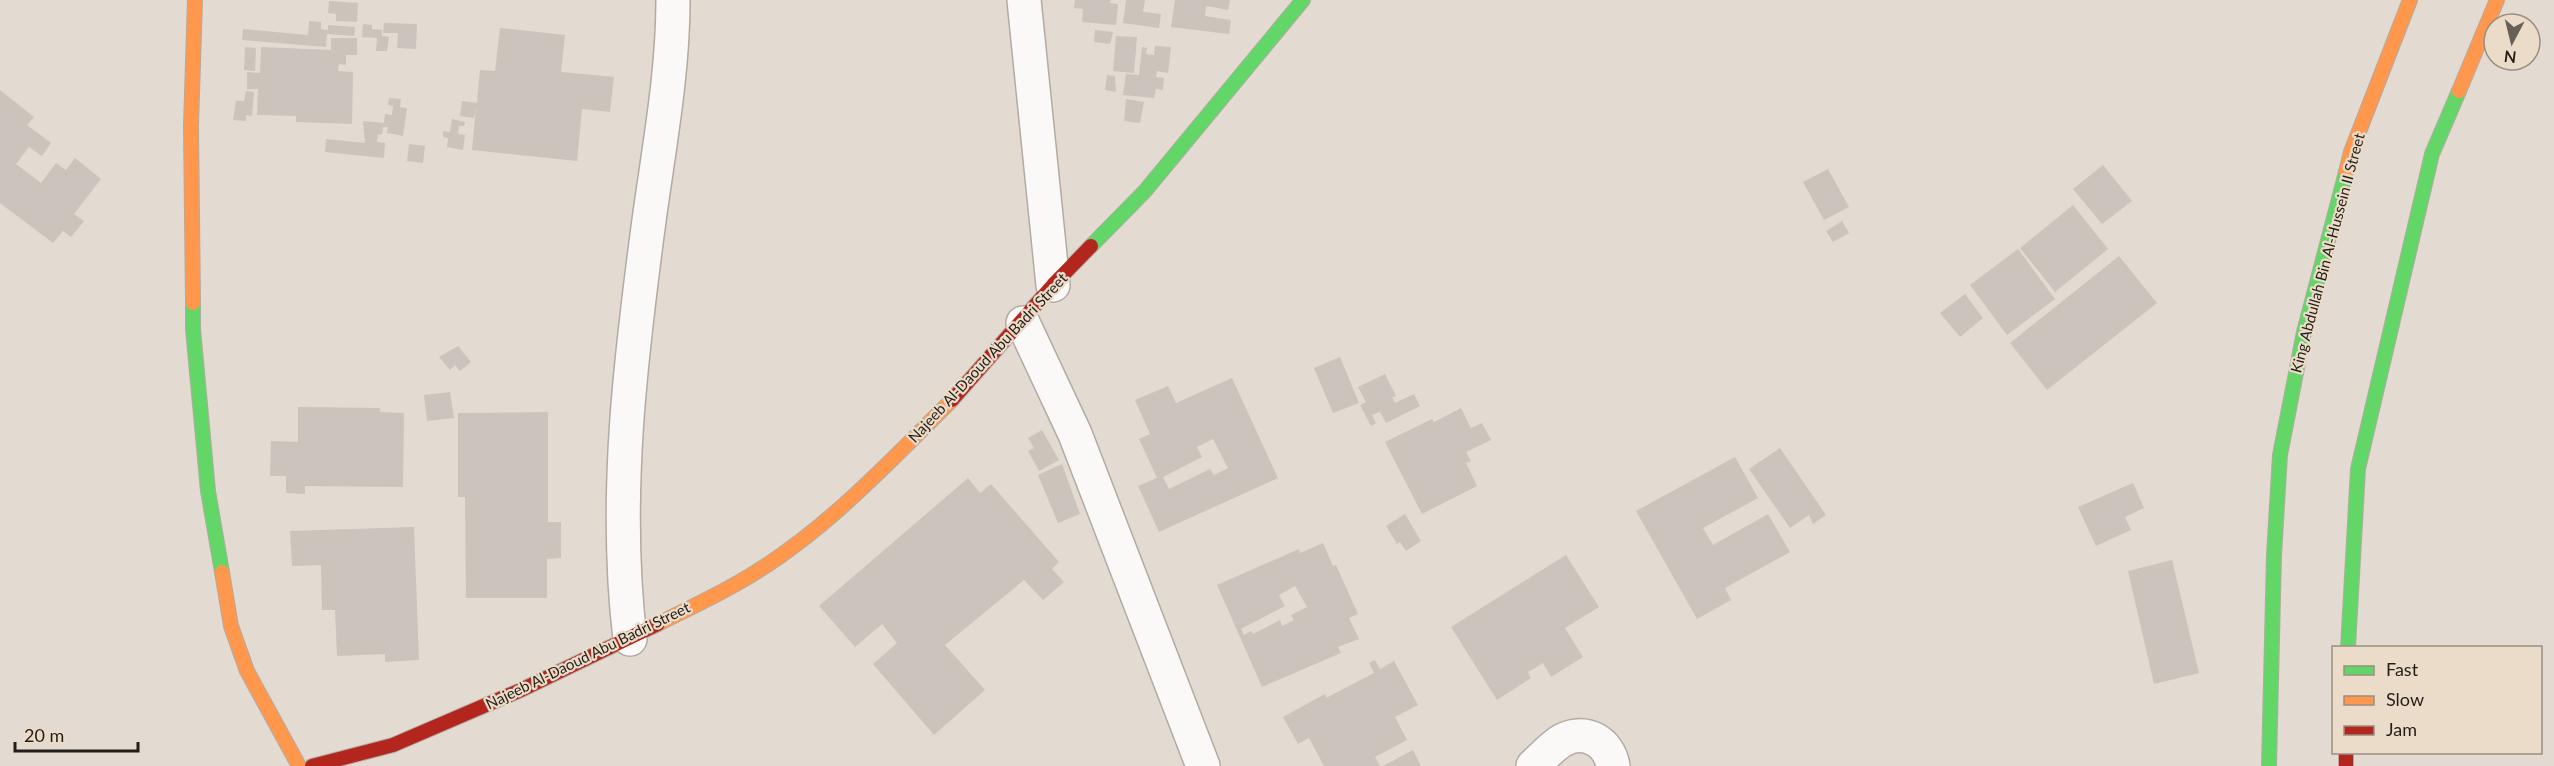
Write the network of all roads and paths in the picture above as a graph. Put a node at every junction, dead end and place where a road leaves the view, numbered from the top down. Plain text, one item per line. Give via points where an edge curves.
1 (195, 0) edge
2 (674, 0) edge
3 (1024, 0) edge
4 (1303, 0) edge
5 (2410, 0) edge
6 (2497, 0) edge
7 (1053, 285) junction
8 (1023, 323) junction
9 (630, 639) junction
10 (2348, 646) edge
11 (299, 766) edge
12 (312, 766) edge
13 (1203, 766) edge
14 (1533, 766) edge
15 (1613, 766) edge
16 (2269, 766) edge

1 - 11 main road via 191,126 193,329 208,491 231,626 247,671
2 - 9 street via 673,47 643,266 623,475 624,587
3 - 7 street
4 - 7 main road, Najeeb Al-Daoud Abu Badri Street via 1145,191
5 - 16 main road, King Abdullah Bin Al-Hussein II Street via 2351,152 2304,332 2280,454
6 - 10 main road via 2432,154 2358,469
7 - 8 main road, Najeeb Al-Daoud Abu Badri Street
8 - 9 main road, Najeeb Al-Daoud Abu Badri Street via 906,448 852,498 755,573
8 - 13 street via 1075,434
9 - 12 main road, Najeeb Al-Daoud Abu Badri Street via 393,745
14 - 15 street via 1563,740 1585,735 1600,741 1611,754

